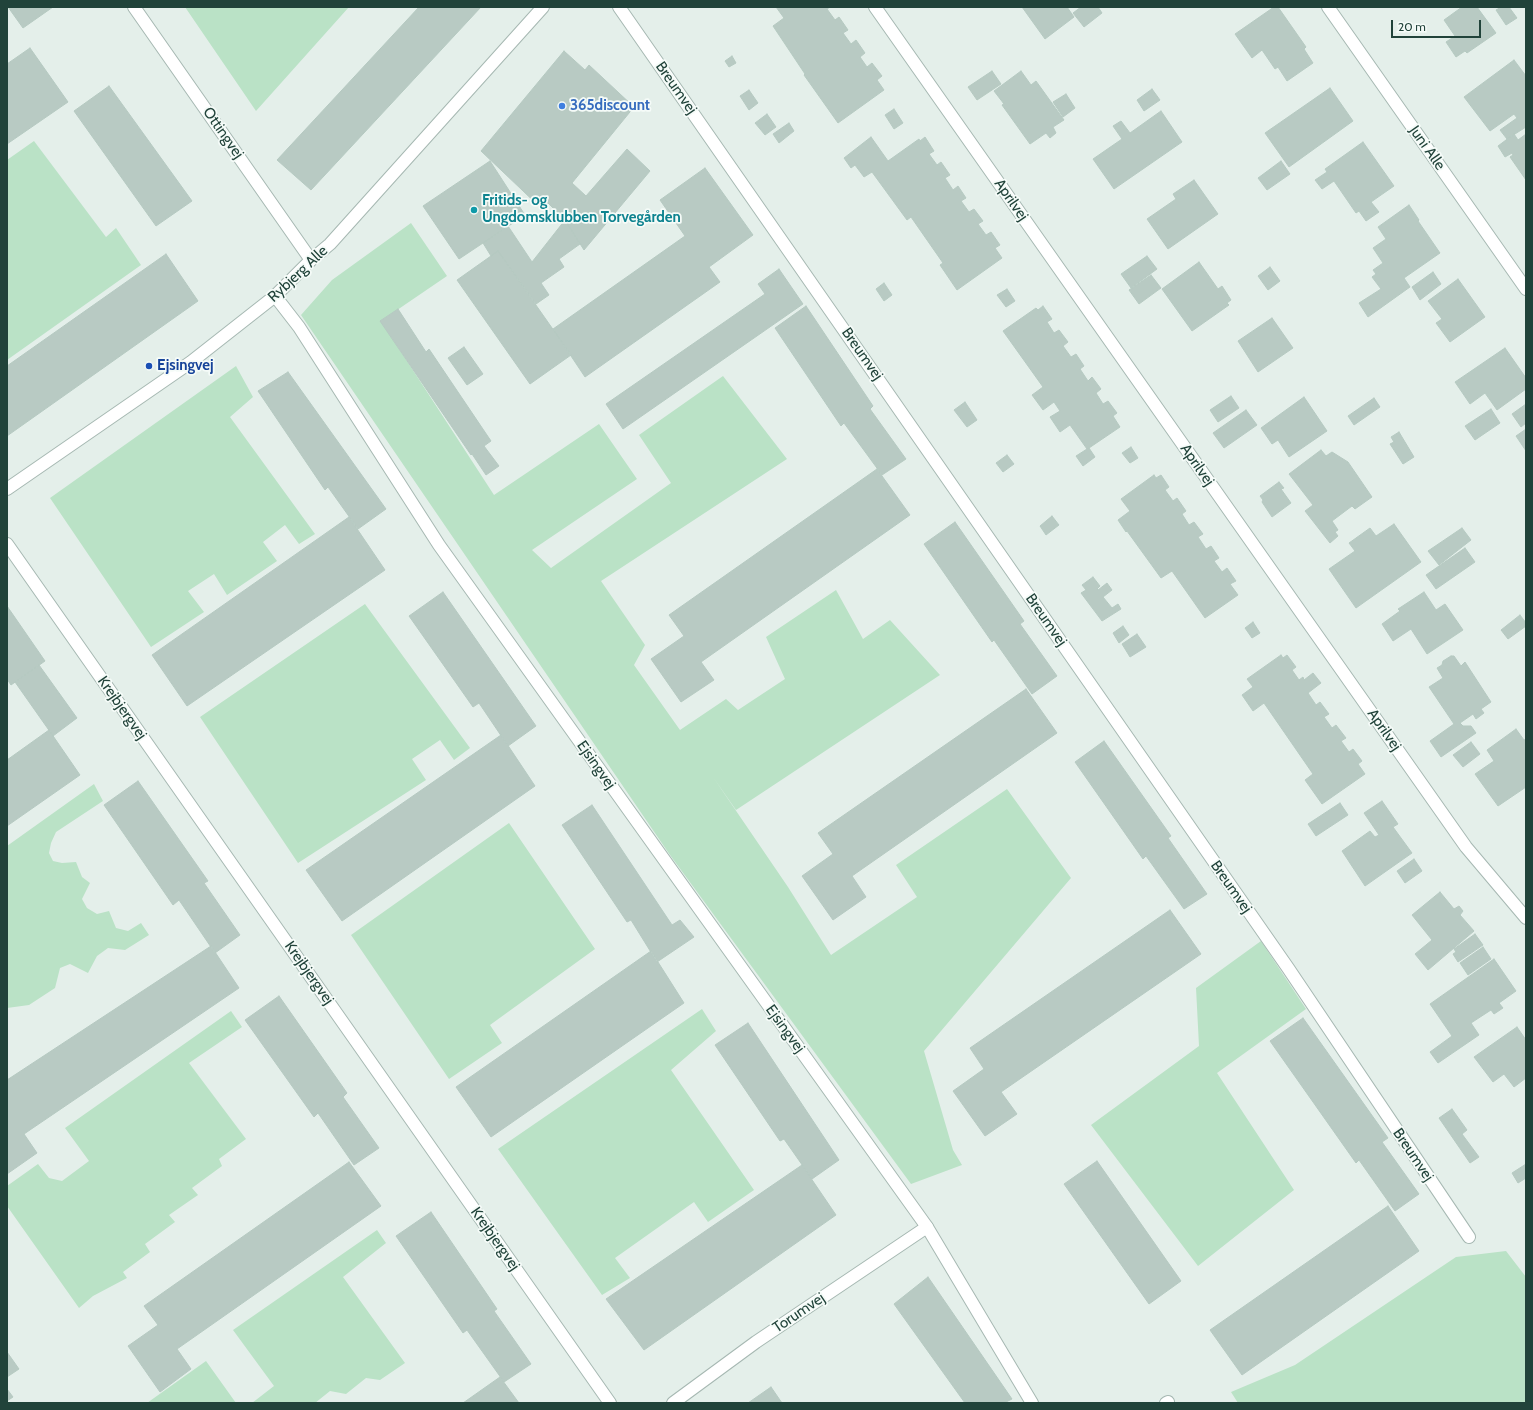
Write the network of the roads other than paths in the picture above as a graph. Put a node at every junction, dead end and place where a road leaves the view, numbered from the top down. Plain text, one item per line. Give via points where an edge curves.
1 (134, 7) edge
2 (543, 7) edge
3 (619, 7) edge
4 (874, 7) edge
5 (1328, 7) edge
6 (311, 260) junction
7 (1526, 289) edge
8 (275, 296) junction
9 (7, 489) edge
10 (7, 544) edge
11 (1526, 918) edge
12 (927, 1227) junction
13 (1469, 1237) dead end
14 (610, 1403) edge
15 (673, 1403) edge
16 (1032, 1403) edge

1 - 6 street, Ottingvej
2 - 6 street, Rybjerg Alle via 330,244
3 - 13 street, Breumvej via 1288,968
4 - 11 street, Aprilvej via 1466,847
5 - 7 street, Juni Alle
6 - 8 street, Rybjerg Alle
8 - 9 street, Rybjerg Alle via 191,362
8 - 12 street, Ejsingvej via 299,327 439,545
10 - 14 street, Krejbjergvej
12 - 15 street, Torumvej via 756,1342
12 - 16 street, Ejsingvej

